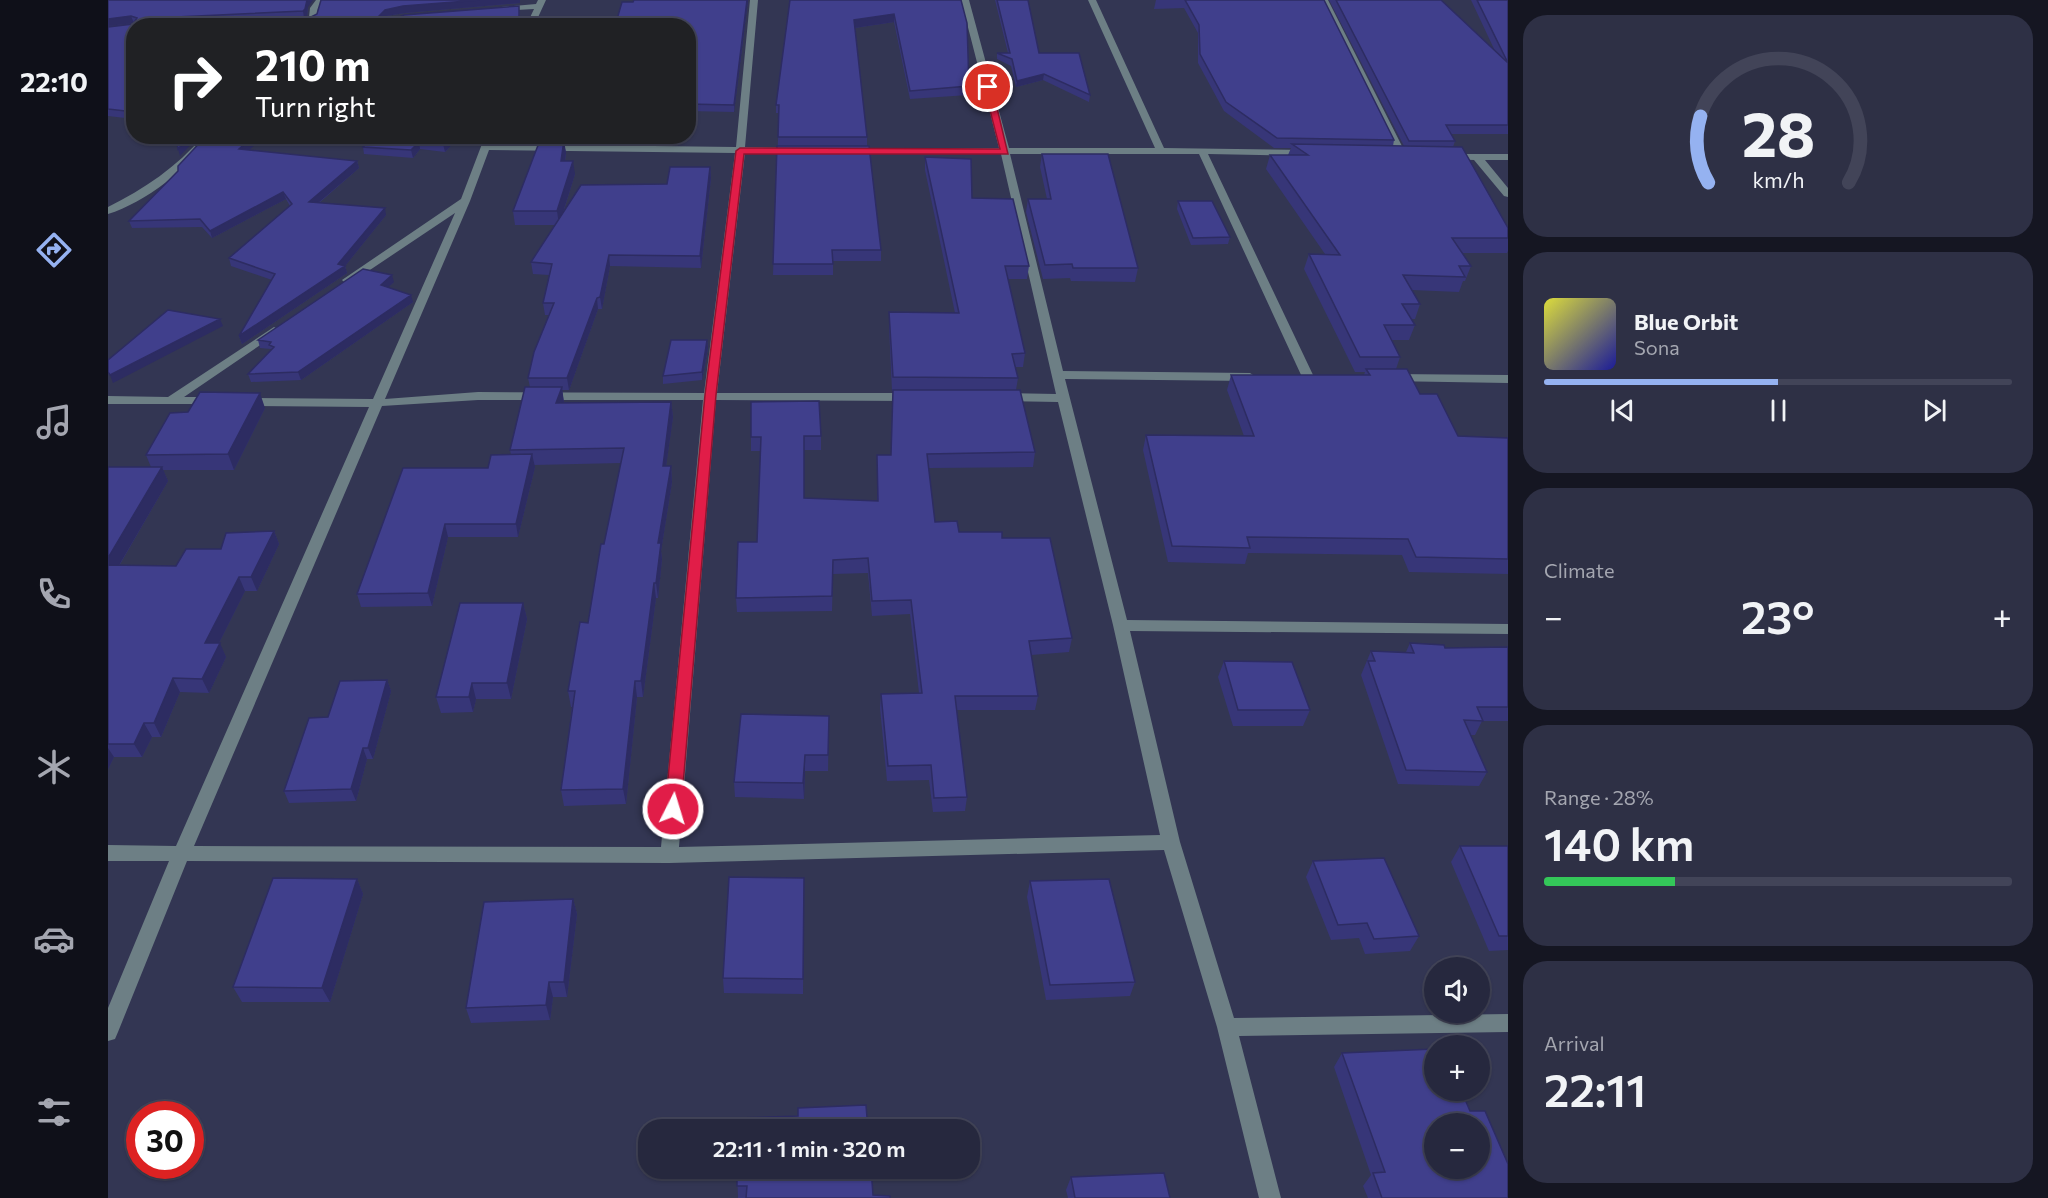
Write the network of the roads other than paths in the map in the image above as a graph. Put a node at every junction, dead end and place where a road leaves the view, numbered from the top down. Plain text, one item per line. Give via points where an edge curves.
1 (320, 0) edge
2 (754, 0) edge
3 (965, 0) edge
4 (1092, 0) edge
5 (1324, 0) edge
6 (541, 3) edge
7 (495, 9) edge
8 (313, 18) edge
9 (534, 18) edge
10 (201, 144) edge
11 (487, 144) edge
12 (544, 144) edge
13 (740, 151) junction
14 (809, 151) edge
15 (832, 151) edge
16 (1161, 151) junction
17 (1202, 151) junction
18 (1005, 152) junction
19 (1320, 154) edge
20 (1390, 156) edge
21 (1435, 157) edge
22 (1508, 157) edge
23 (1478, 158) junction
24 (1508, 194) edge
25 (465, 201) junction
26 (108, 211) edge
27 (337, 288) edge
28 (288, 321) edge
29 (1059, 375) junction
30 (1260, 377) edge
31 (1308, 377) edge
32 (1378, 378) edge
33 (1508, 379) edge
34 (710, 395) junction
35 (922, 397) edge
36 (993, 397) edge
37 (1063, 398) junction
38 (108, 400) edge
39 (170, 401) junction
40 (376, 404) junction
41 (1121, 626) junction
42 (1508, 629) edge
43 (1172, 842) junction
44 (182, 852) junction
45 (108, 853) edge
46 (669, 855) junction
47 (1508, 1023) edge
48 (1227, 1027) junction
49 (108, 1032) edge
50 (1270, 1198) edge

1 - 8 street
2 - 13 street
3 - 18 street
4 - 16 street
5 - 20 street via 1408,156
6 - 7 street
6 - 9 street
10 - 26 street via 167,177
11 - 25 street
12 - 13 street
13 - 14 street
13 - 34 street
15 - 18 street
16 - 17 street
16 - 18 street
17 - 19 street
17 - 31 street
18 - 29 street
21 - 23 street
22 - 23 street
23 - 24 street
25 - 27 street
25 - 40 street
28 - 39 street
29 - 30 street
29 - 37 street
32 - 33 street
34 - 35 street
34 - 40 street via 478,396
34 - 46 street
36 - 37 street
37 - 41 street
38 - 39 street
39 - 40 street
40 - 44 street
41 - 42 street
41 - 43 street
43 - 46 street
43 - 48 street
44 - 45 street
44 - 46 street
44 - 49 street
47 - 48 street
48 - 50 street

